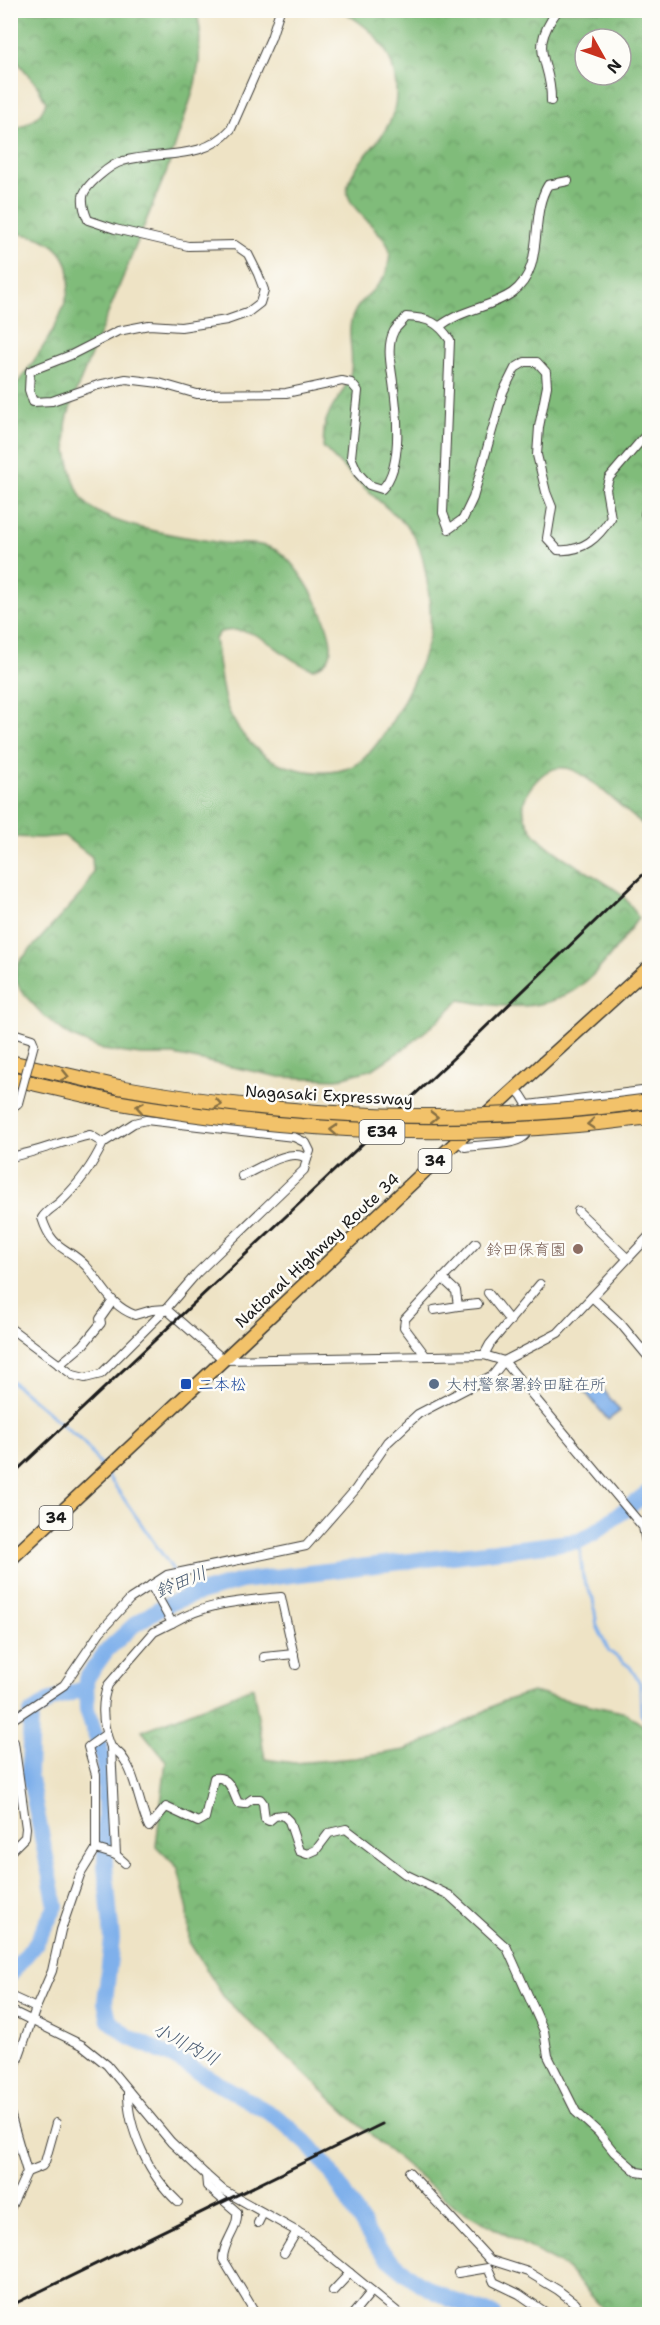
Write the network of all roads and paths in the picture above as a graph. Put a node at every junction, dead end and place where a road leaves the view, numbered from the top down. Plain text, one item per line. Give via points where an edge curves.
1 (280, 10) edge
2 (558, 10) edge
3 (551, 101) dead end
4 (568, 181) dead end
5 (440, 326) junction
6 (650, 430) edge
7 (650, 497) edge
8 (650, 520) edge
9 (650, 966) edge
10 (10, 1032) edge
11 (10, 1062) edge
12 (10, 1078) edge
13 (516, 1089) junction
14 (650, 1090) edge
15 (650, 1101) edge
16 (528, 1105) junction
17 (10, 1110) edge
18 (650, 1117) edge
19 (458, 1141) junction
20 (103, 1143) junction
21 (10, 1158) edge
22 (307, 1159) junction
23 (243, 1176) dead end
24 (578, 1211) dead end
25 (650, 1235) edge
26 (476, 1243) dead end
27 (627, 1258) junction
28 (442, 1278) junction
29 (540, 1284) dead end
30 (488, 1293) dead end
31 (592, 1298) junction
32 (112, 1302) junction
33 (477, 1305) dead end
34 (458, 1306) junction
35 (166, 1309) junction
36 (434, 1310) dead end
37 (510, 1321) junction
38 (10, 1328) edge
39 (425, 1355) junction
40 (484, 1355) junction
41 (650, 1359) edge
42 (224, 1360) junction
43 (504, 1361) junction
44 (59, 1365) junction
45 (644, 1523) edge
46 (10, 1560) edge
47 (650, 1563) edge
48 (153, 1586) junction
49 (171, 1621) junction
50 (294, 1654) junction
51 (264, 1657) dead end
52 (296, 1665) dead end
53 (10, 1721) edge
54 (105, 1734) junction
55 (14, 1742) dead end
56 (111, 1747) junction
57 (98, 1850) junction
58 (10, 1852) edge
59 (116, 1855) junction
60 (124, 1863) dead end
61 (11, 1996) edge
62 (36, 2008) junction
63 (10, 2010) edge
64 (32, 2019) junction
65 (10, 2081) edge
66 (128, 2091) junction
67 (10, 2113) edge
68 (56, 2123) dead end
69 (27, 2172) junction
70 (409, 2172) dead end
71 (650, 2174) edge
72 (206, 2175) junction
73 (178, 2202) dead end
74 (10, 2209) edge
75 (263, 2213) junction
76 (258, 2223) dead end
77 (297, 2231) junction
78 (284, 2253) dead end
79 (489, 2264) junction
80 (350, 2273) junction
81 (458, 2273) dead end
82 (333, 2291) dead end
83 (372, 2292) junction
84 (255, 2314) edge
85 (353, 2314) edge
86 (400, 2314) edge
87 (548, 2314) edge
88 (584, 2314) edge

1 - 5 street via 231,129 223,138 180,154 121,161 92,182 83,195 88,220 188,246 235,244 248,254 258,274 264,290 260,303 227,320 118,331 30,371 33,402 52,402 126,379 197,394 286,393 342,381 351,383 358,391 351,457 369,485 382,489 389,481 394,462 397,414 389,353 393,332 406,317 422,318
2 - 3 street via 546,26 540,47 551,85
4 - 5 street via 548,185 542,195 537,243 521,285 503,298 453,316
5 - 6 street via 450,340 443,513 449,529 463,519 473,498 503,392 515,368 525,362 537,362 546,372 548,386 537,455 552,507 547,538 558,550 571,551 600,534 611,518 606,489 609,478
7 - 8 street via 645,514
9 - 13 highway, National Highway Route 34 / 34
10 - 17 street, bridge via 33,1039 34,1044 18,1103
11 -> 15 highway, Nagasaki Expressway / E34, bridge via 119,1088 227,1105 305,1112 505,1116
18 -> 12 highway, Nagasaki Expressway / E34, bridge via 506,1131 406,1133 304,1128 115,1102
13 - 16 street
13 - 19 highway, National Highway Route 34 / 34
14 - 16 street
16 - 19 street via 532,1124 519,1139 465,1146
19 - 42 highway, National Highway Route 34 / 34
20 - 21 street via 90,1135
20 - 22 street via 134,1123 146,1120 294,1137 306,1143 310,1151
20 - 32 street via 95,1161 42,1218 54,1243 84,1264
22 - 23 street via 288,1155
22 - 35 street via 304,1170 197,1273
24 - 27 street
25 - 27 street
26 - 28 street
27 - 31 street
28 - 34 street via 456,1291
28 - 39 street via 405,1319 404,1327
29 - 37 street
30 - 37 street
31 - 41 street via 620,1323
31 - 43 street via 558,1333
32 - 35 street via 135,1315
32 - 44 street via 83,1345
33 - 34 street
34 - 36 street
35 - 42 street
35 - 44 street via 101,1374 85,1378
37 - 40 street
38 - 44 street
39 - 40 street
39 - 42 street
40 - 43 street
42 - 46 highway, National Highway Route 34 / 34
43 - 45 street
43 - 48 street via 494,1375 418,1414 388,1442 355,1490 306,1546 168,1575
45 - 47 street
48 - 49 street
48 - 53 street via 130,1599 100,1632 64,1685
49 - 50 street via 217,1604 281,1597
49 - 54 street via 154,1632 108,1685 104,1695
50 - 51 street
50 - 52 street
54 - 56 street
54 - 57 street via 88,1747 96,1774
55 - 58 street via 26,1828 25,1837
56 - 59 street
56 - 71 street via 117,1750 133,1778 148,1827 166,1808 198,1822 205,1818 214,1778 221,1777 227,1780 238,1803 260,1799 265,1819 283,1815 289,1821 299,1851 307,1854 316,1850 329,1833 346,1829 405,1874 449,1895 507,1948 544,2031 548,2056 576,2112 637,2172
57 - 59 street
57 - 62 street via 80,1875 52,1971
59 - 60 street
61 - 62 street
62 - 64 street
63 - 64 street
64 - 65 street
64 - 66 street via 82,2045 107,2065
66 - 72 street via 171,2142
66 - 73 street via 133,2131 166,2191
67 - 69 street
68 - 69 street via 45,2162
69 - 74 street
70 - 79 street
72 - 75 street via 223,2190
72 - 84 street via 207,2186 237,2212 238,2220 223,2259
75 - 76 street
75 - 77 street
77 - 78 street
77 - 80 street
79 - 81 street
79 - 87 street via 494,2282
79 - 88 street via 528,2272 558,2290
80 - 82 street
80 - 83 street
83 - 85 street
83 - 86 street

